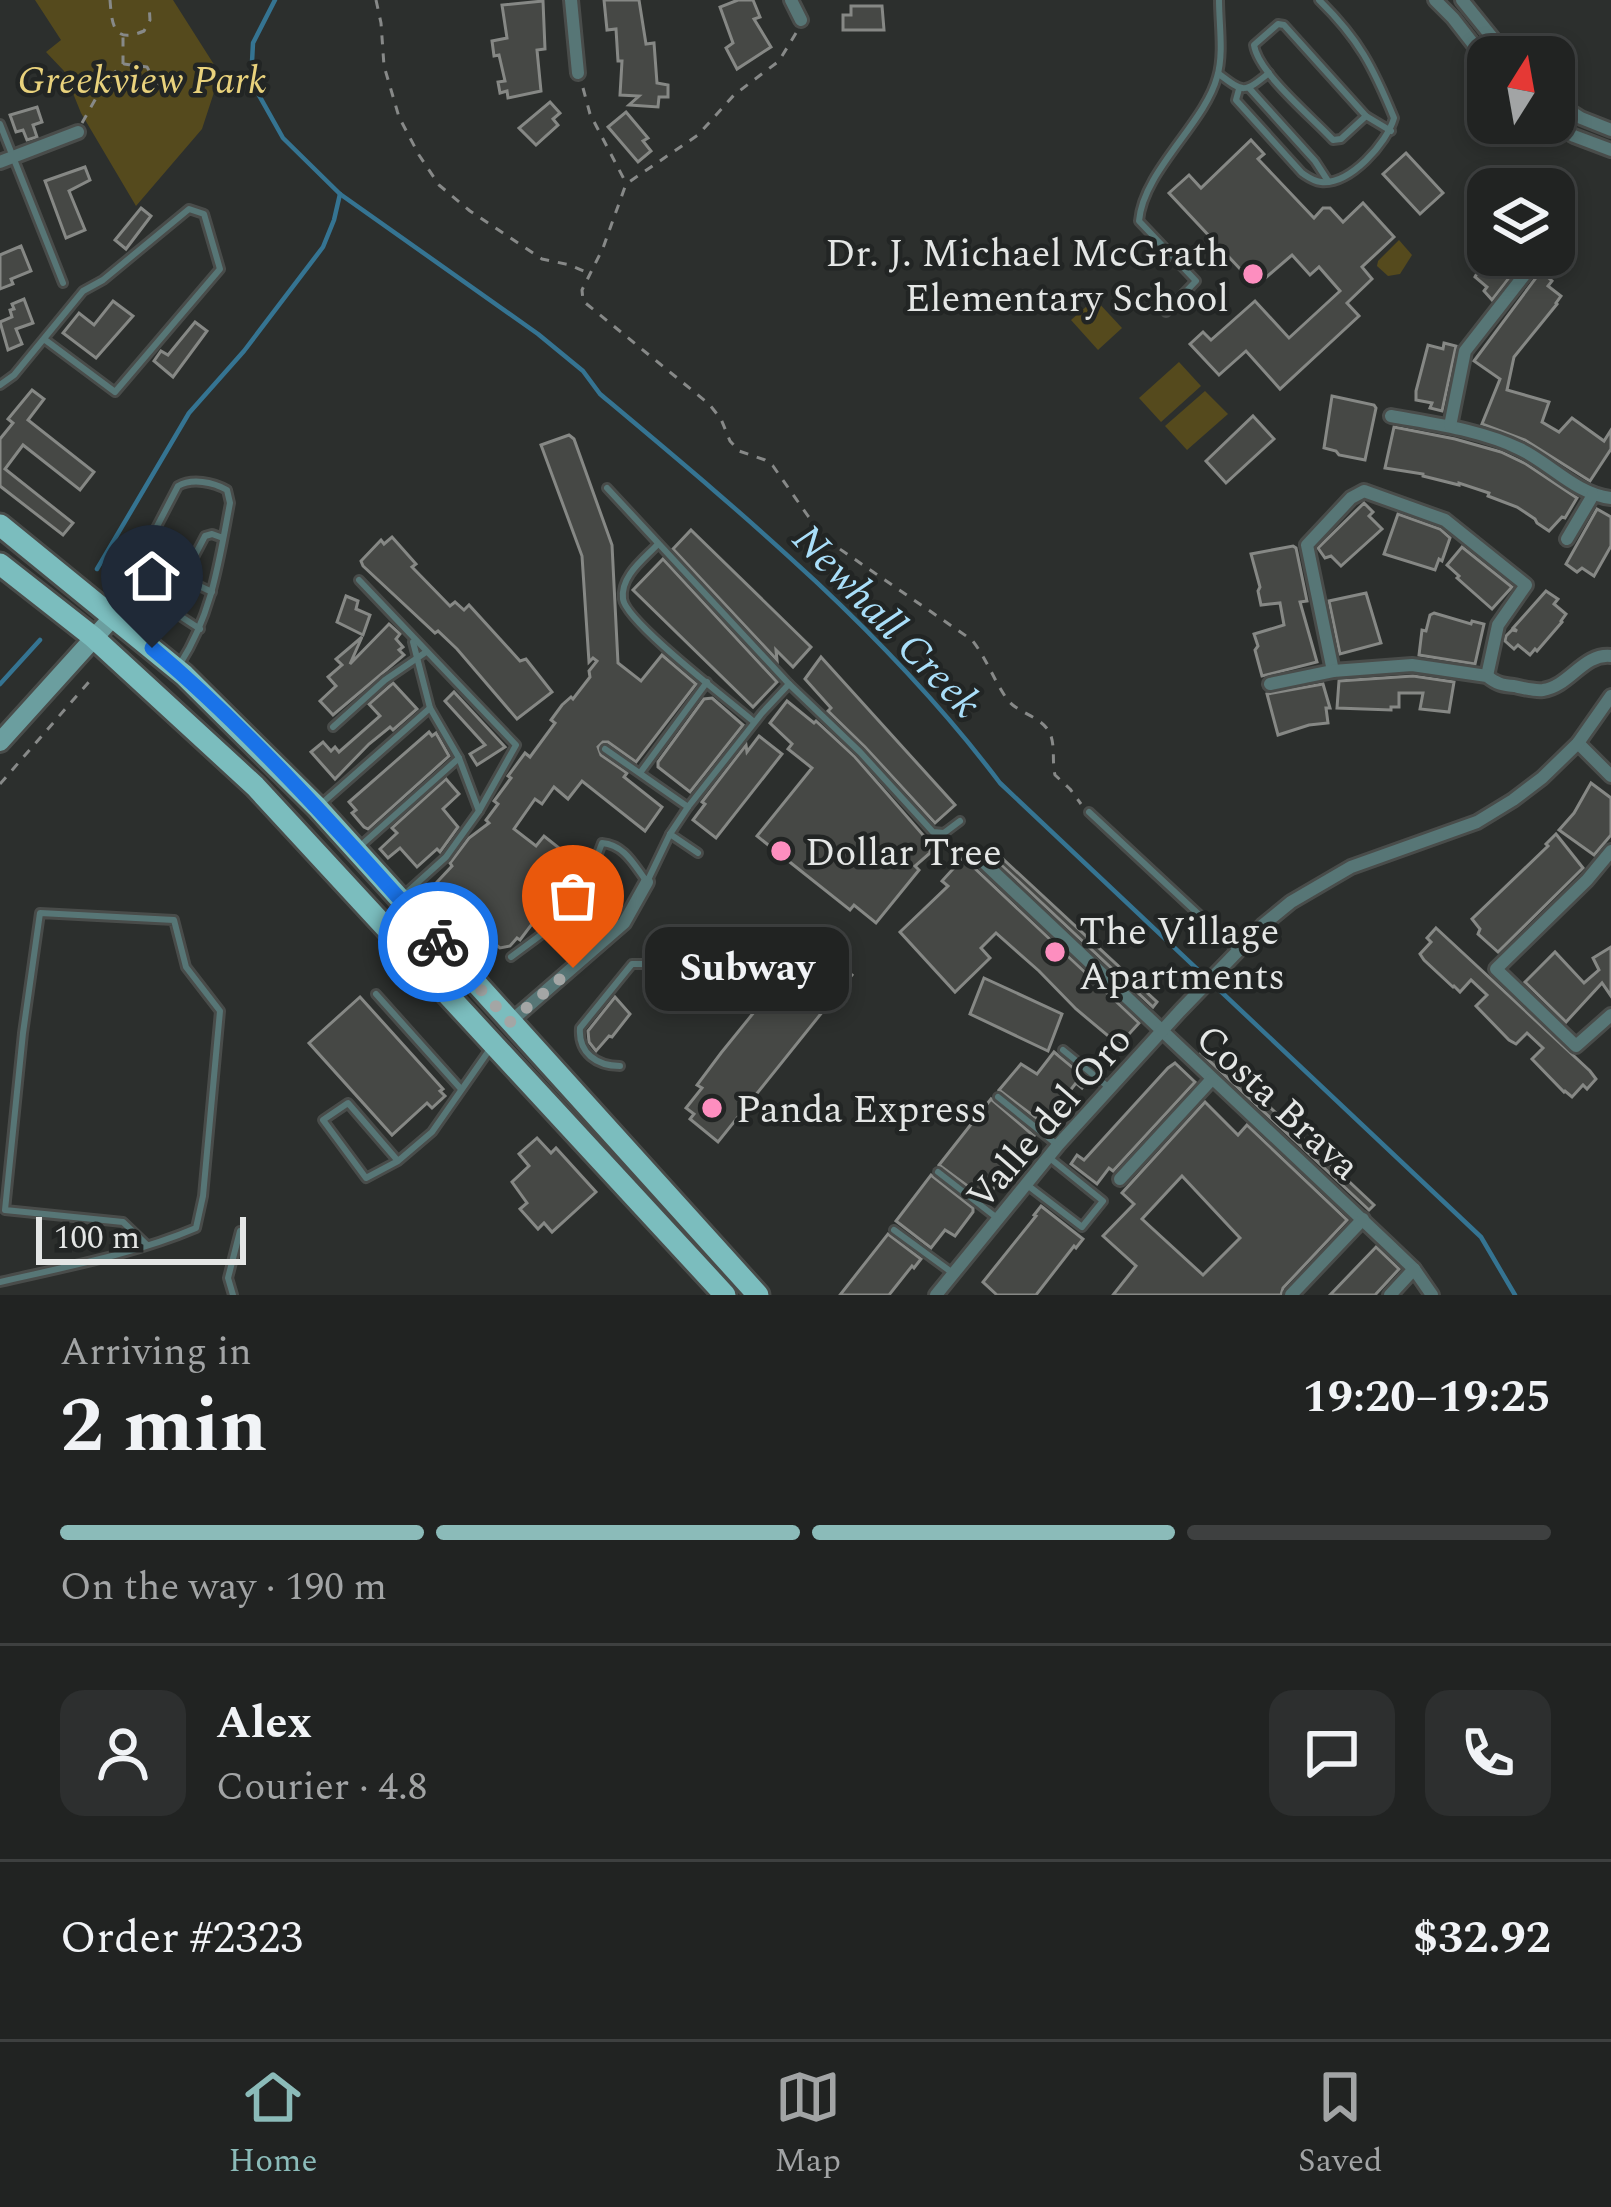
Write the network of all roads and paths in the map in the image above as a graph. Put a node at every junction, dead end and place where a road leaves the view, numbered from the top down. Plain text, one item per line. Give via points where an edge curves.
1 (110, 0) edge
2 (376, 0) edge
3 (571, 0) edge
4 (791, 0) edge
5 (1219, 0) edge
6 (1319, 0) edge
7 (1435, 0) edge
8 (1462, 0) edge
9 (149, 4) dead end
10 (801, 20) joint
11 (123, 36) junction
12 (1467, 36) edge
13 (1491, 36) edge
14 (123, 64) junction
15 (578, 73) joint
16 (1269, 73) junction
17 (1219, 74) junction
18 (158, 87) dead end
19 (1239, 89) junction
20 (1250, 89) junction
21 (1575, 114) edge
22 (1366, 116) junction
23 (0, 124) edge
24 (1390, 130) junction
25 (1611, 130) edge
26 (79, 132) joint
27 (1575, 136) edge
28 (1611, 150) edge
29 (6, 159) edge
30 (1328, 181) junction
31 (626, 184) junction
32 (590, 274) junction
33 (1524, 276) edge
34 (63, 283) dead end
35 (1166, 312) dead end
36 (44, 339) junction
37 (0, 385) edge
38 (1391, 416) dead end
39 (1450, 427) junction
40 (607, 488) dead end
41 (1593, 496) junction
42 (1611, 498) edge
43 (0, 525) edge
44 (223, 538) junction
45 (1568, 539) dead end
46 (658, 544) junction
47 (142, 559) junction
48 (0, 564) edge
49 (183, 578) junction
50 (359, 580) dead end
51 (128, 582) junction
52 (212, 592) junction
53 (108, 612) junction
54 (200, 629) junction
55 (411, 636) junction
56 (93, 637) junction
57 (426, 652) junction
58 (1611, 656) edge
59 (417, 658) junction
60 (176, 669) junction
61 (1333, 671) junction
62 (94, 676) dead end
63 (1487, 676) junction
64 (707, 682) junction
65 (789, 684) junction
66 (1270, 684) dead end
67 (1611, 696) edge
68 (430, 708) junction
69 (754, 722) junction
70 (333, 727) dead end
71 (0, 742) edge
72 (1578, 743) junction
73 (605, 749) dead end
74 (459, 758) junction
75 (640, 773) junction
76 (1611, 776) edge
77 (0, 784) edge
78 (317, 807) junction
79 (688, 807) junction
80 (479, 812) junction
81 (1089, 812) joint
82 (960, 821) dead end
83 (670, 834) junction
84 (356, 850) junction
85 (1611, 851) edge
86 (698, 853) dead end
87 (977, 856) dead end
88 (647, 882) junction
89 (400, 899) junction
90 (581, 899) junction
91 (621, 926) junction
92 (1235, 953) junction
93 (511, 957) dead end
94 (652, 964) dead end
95 (376, 994) dead end
96 (1611, 1015) edge
97 (510, 1022) junction
98 (1160, 1032) junction
99 (495, 1042) junction
100 (1064, 1050) dead end
101 (620, 1066) dead end
102 (1212, 1079) junction
103 (461, 1088) junction
104 (1109, 1088) junction
105 (998, 1097) dead end
106 (1058, 1145) junction
107 (1048, 1157) junction
108 (398, 1161) junction
109 (938, 1172) dead end
110 (1120, 1179) dead end
111 (1026, 1184) junction
112 (998, 1219) junction
113 (1363, 1220) junction
114 (697, 1228) junction
115 (894, 1230) dead end
116 (240, 1231) dead end
117 (147, 1245) junction
118 (680, 1245) junction
119 (1414, 1269) junction
120 (955, 1274) junction
121 (0, 1282) edge
122 (233, 1295) edge
123 (725, 1295) edge
124 (758, 1295) edge
125 (936, 1295) edge
126 (1292, 1295) edge
127 (1390, 1295) edge
128 (1432, 1295) edge

1 - 11 path via 110,18
2 - 32 path via 399,117 440,185 542,259
3 - 15 street
4 - 10 street
5 - 17 lane
6 - 24 lane via 1375,71 1394,118
7 - 12 street
8 - 13 street
9 - 11 path via 144,31
10 - 31 path via 779,61 698,135
11 - 14 path
14 - 18 path via 148,67
14 - 26 path
15 - 31 path
16 - 20 lane
16 - 22 lane via 1333,140
16 - 22 lane via 1254,46 1284,25
17 - 19 lane
17 - 35 lane via 1140,209 1139,221 1196,281
19 - 20 lane
19 - 30 lane via 1236,100 1291,161
20 - 30 lane
21 - 25 street
22 - 24 lane
23 - 29 lane
24 - 30 lane via 1347,176
26 - 29 street
27 - 28 street
29 - 34 lane
31 - 32 path
32 - 81 path via 582,290 587,308 709,404 730,441 773,466 834,545 972,640 1012,705 1048,730 1055,775
33 - 39 street via 1465,351
36 - 36 lane via 83,291 190,209 203,214 220,269 115,392
36 - 37 lane
38 - 39 street
39 - 41 street via 1519,448
40 - 46 lane
41 - 42 street
41 - 45 street
43 - 53 main road
44 - 47 lane via 227,490 187,480
44 - 49 lane via 206,536
44 - 52 lane
46 - 64 lane via 632,571 623,602
46 - 65 lane
47 - 49 lane
47 - 51 lane
48 - 56 main road
49 - 52 lane
50 - 55 lane
51 - 53 lane
51 - 54 lane
52 - 54 lane
53 - 56 street
53 - 60 main road
54 - 60 lane
55 - 57 lane
55 - 59 lane
56 - 71 street
56 - 99 main road via 255,786
57 - 59 lane
57 - 80 lane via 516,746
58 - 63 street via 1539,690
59 - 68 lane
59 - 70 lane
60 - 78 main road
61 - 63 street via 1412,665
61 - 63 street via 1306,545 1364,491 1445,520 1526,585 1498,625
61 - 66 street
62 - 77 path
64 - 69 lane
64 - 75 lane
65 - 69 lane
65 - 82 lane via 933,832
67 - 72 street, Valle del Oro
68 - 74 lane
68 - 78 lane
69 - 79 lane
72 - 76 street
72 - 92 street, Valle del Oro via 1477,822 1338,873
73 - 75 lane
74 - 80 lane
74 - 84 lane
75 - 79 lane
78 - 84 main road
79 - 83 lane
80 - 89 lane
81 - 92 lane
83 - 86 lane
83 - 88 lane
84 - 89 main road
85 - 96 street via 1496,969 1576,1046
87 - 98 street, Costa Brava
88 - 90 lane via 625,852 602,843
88 - 91 street
89 - 97 main road
90 - 91 lane
90 - 93 lane
91 - 97 street
92 - 98 street, Valle del Oro
94 - 101 lane via 632,964 580,1028 585,1052
95 - 103 lane
97 - 99 lane
97 - 114 main road
98 - 102 street, Costa Brava
98 - 104 street, Valle del Oro
99 - 103 lane
99 - 118 main road
100 - 104 lane
102 - 110 street
102 - 113 street, Costa Brava
103 - 108 lane via 432,1132
104 - 106 street, Valle del Oro
105 - 106 lane
106 - 107 street, Valle del Oro
107 - 111 street, Valle del Oro
107 - 111 lane via 1103,1201 1082,1227
108 - 108 lane via 366,1178 323,1120 348,1103
109 - 112 lane
111 - 112 street, Valle del Oro
112 - 120 street, Valle del Oro
113 - 119 street, Costa Brava
113 - 126 street
114 - 118 main road
114 - 124 main road
115 - 120 lane
116 - 122 lane via 228,1278
117 - 117 lane via 196,1228 220,1011 186,967 174,920 40,913 5,1210 123,1222
117 - 121 lane
118 - 123 main road
119 - 127 street
119 - 128 street, Costa Brava
120 - 125 street, Valle del Oro

